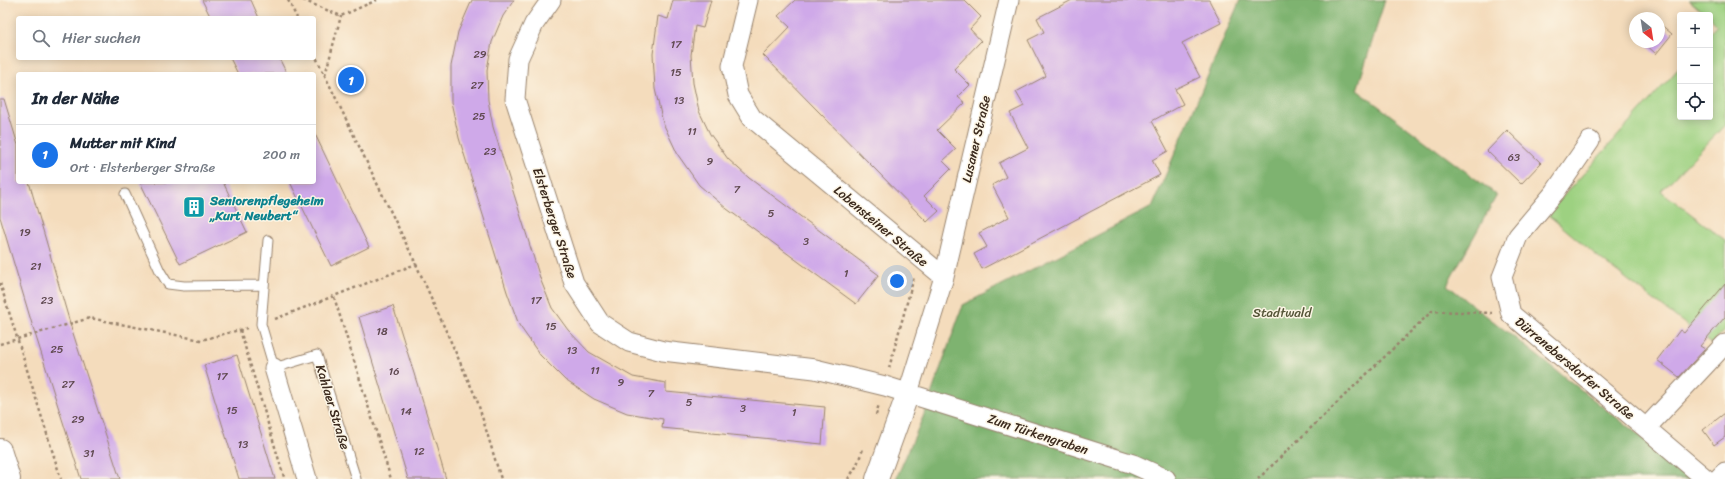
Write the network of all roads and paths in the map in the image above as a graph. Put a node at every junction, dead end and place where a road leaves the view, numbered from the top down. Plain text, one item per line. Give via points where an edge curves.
1 (288, 0) edge
2 (303, 0) edge
3 (377, 0) edge
4 (551, 0) edge
5 (748, 0) edge
6 (1009, 0) edge
7 (296, 16) edge
8 (341, 16) junction
9 (316, 57) edge
10 (325, 76) junction
11 (1590, 142) dead end
12 (125, 194) dead end
13 (268, 240) dead end
14 (416, 264) junction
15 (944, 277) junction
16 (0, 283) edge
17 (264, 285) junction
18 (334, 297) junction
19 (1511, 314) junction
20 (261, 324) junction
21 (240, 330) junction
22 (19, 339) junction
23 (0, 344) edge
24 (1725, 344) edge
25 (274, 368) junction
26 (908, 393) junction
27 (1646, 428) junction
28 (0, 450) edge
29 (1725, 472) edge
30 (9, 479) edge
31 (61, 479) edge
32 (285, 479) edge
33 (307, 479) edge
34 (356, 479) edge
35 (391, 479) edge
36 (501, 479) edge
37 (877, 479) edge
38 (1166, 479) edge
39 (1258, 479) edge
40 (1706, 479) edge
41 (1718, 479) edge

1 - 7 path
2 - 8 path
3 - 8 path
4 - 26 street, Elsterberger Straße via 534,24 518,59 515,99 574,283 600,323 629,342 663,351 815,369
5 - 15 street, Lobensteiner Straße via 732,66 738,95 752,118
6 - 15 street, Lusaner Straße
8 - 10 path
9 - 10 path
10 - 14 path
11 - 19 street, Dürrenebersdorfer Straße via 1555,192 1518,236 1502,278
12 - 17 lane via 168,284
13 - 17 lane
14 - 18 path
14 - 36 path via 477,400
15 - 26 street
16 - 22 path
17 - 20 lane
18 - 20 path
18 - 35 path
19 - 27 street, Dürrenebersdorfer Straße
19 - 39 path via 1432,311
20 - 21 path
20 - 25 lane
21 - 22 path via 201,340 90,318
21 - 32 path
22 - 23 path
22 - 31 path
24 - 27 street, Dürrenebersdorfer Straße
25 - 33 street
25 - 34 lane, Kahlaer Straße via 317,355
26 - 37 street
26 - 38 street, Zum Türkengraben via 1133,464
27 - 40 street, Dürrenebersdorfer Straße
28 - 30 street
29 - 41 street

